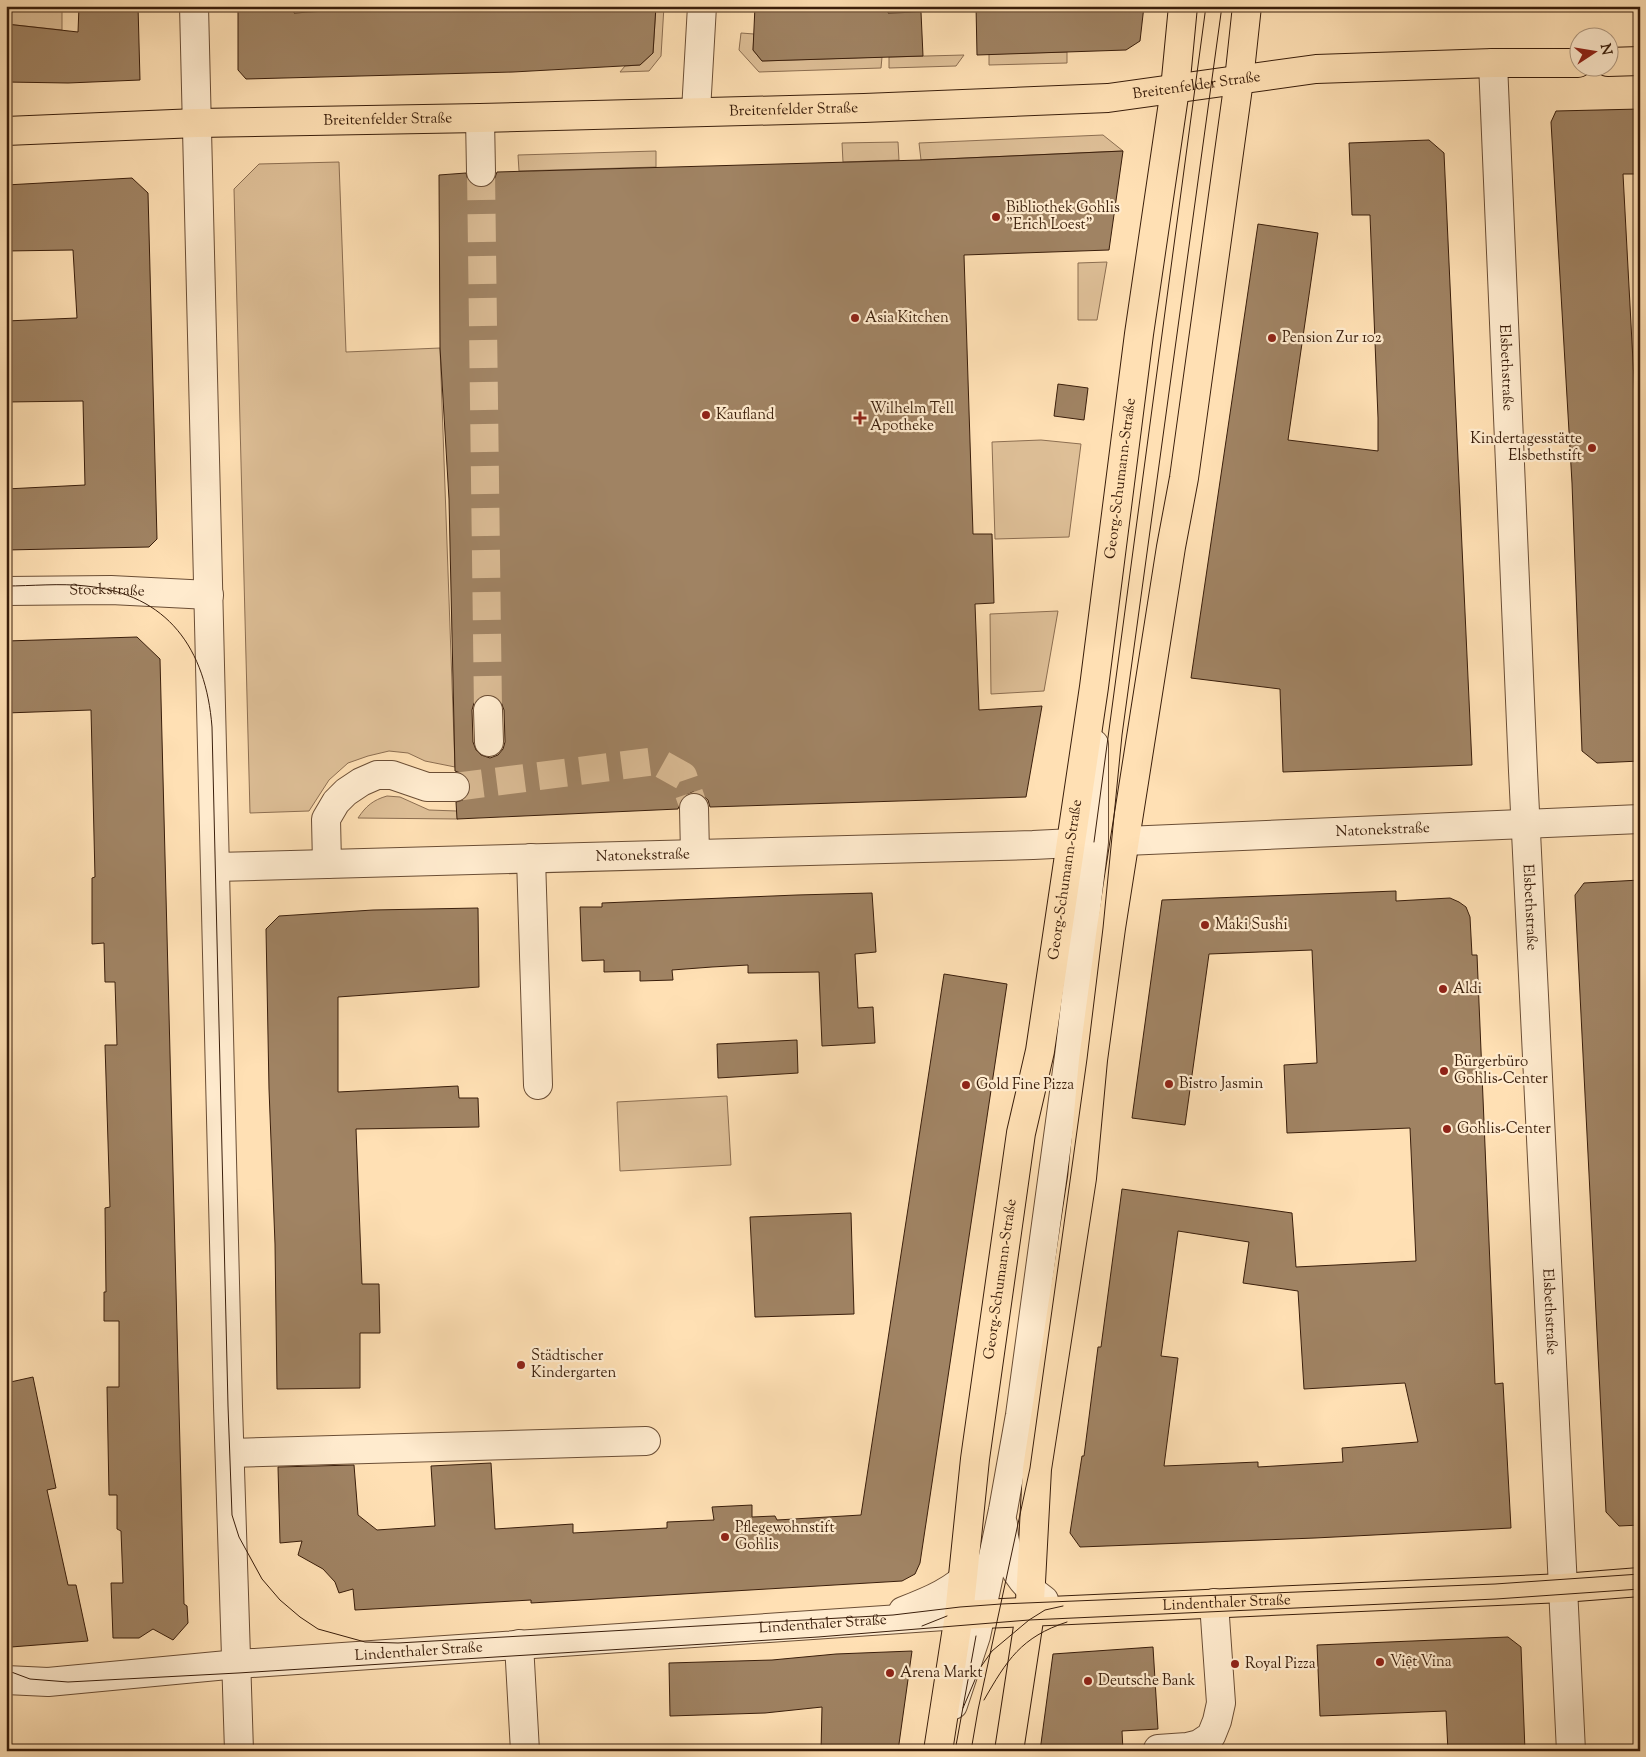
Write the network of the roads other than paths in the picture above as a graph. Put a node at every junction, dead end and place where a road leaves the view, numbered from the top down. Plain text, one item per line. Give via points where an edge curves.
1 (194, 6) edge
2 (702, 6) edge
3 (1183, 6) edge
4 (1247, 6) edge
5 (1640, 61) edge
6 (1568, 62) edge
7 (1618, 62) edge
8 (1493, 63) junction
9 (1239, 80) junction
10 (1175, 89) junction
11 (696, 112) junction
12 (480, 118) junction
13 (197, 123) junction
14 (6, 131) edge
15 (481, 172) tunnel mouth
16 (6, 591) edge
17 (209, 595) junction
18 (488, 710) tunnel mouth
19 (489, 742) dead end
20 (455, 787) tunnel mouth
21 (694, 808) tunnel mouth
22 (1640, 819) edge
23 (1526, 824) junction
24 (1125, 841) junction
25 (1082, 843) junction
26 (695, 854) junction
27 (531, 858) junction
28 (327, 864) junction
29 (215, 867) junction
30 (538, 1085) dead end
31 (646, 1441) dead end
32 (230, 1453) junction
33 (1037, 1469) junction
34 (1003, 1510) junction
35 (1007, 1551) junction
36 (1640, 1582) edge
37 (1563, 1588) junction
38 (1030, 1601) junction
39 (966, 1603) junction
40 (1214, 1603) junction
41 (876, 1621) junction
42 (519, 1644) junction
43 (238, 1664) junction
44 (6, 1680) edge
45 (939, 1748) edge
46 (1158, 1748) dead end
47 (239, 1751) edge
48 (525, 1751) edge
49 (1009, 1751) edge
50 (1570, 1751) edge

1 - 13 street
2 - 11 street
3 - 10 main road, Georg-Schumann-Straße
4 - 9 main road
5 - 7 main road
6 - 8 main road, Breitenfelder Straße
8 - 9 main road, Breitenfelder Straße via 1316,69
8 - 23 street, Elsbethstraße
9 - 10 main road, Breitenfelder Straße
9 - 24 main road via 1184,478
10 - 11 main road, Breitenfelder Straße via 1108,98
10 - 25 main road, Georg-Schumann-Straße via 1139,334 1094,687
11 - 12 main road, Breitenfelder Straße
12 - 13 main road, Breitenfelder Straße
12 - 15 street
13 - 14 main road, Breitenfelder Straße
13 - 17 street
16 - 17 street, Stockstraße via 110,590
17 - 29 street
18 - 19 street
20 - 28 street via 427,787 392,776 377,775 360,782 336,802 326,819
21 - 26 street
22 - 23 street, Natonekstraße
23 - 24 street, Natonekstraße
23 - 37 street, Elsbethstraße
24 - 33 main road via 1092,1060 1082,1178
25 - 26 street, Natonekstraße
25 - 34 street via 1068,1066 1020,1415
25 - 39 main road, Georg-Schumann-Straße via 1021,1133 975,1459
26 - 27 street, Natonekstraße
27 - 28 street, Natonekstraße
27 - 30 street
28 - 29 street, Natonekstraße
29 - 32 street
31 - 32 street
32 - 43 street
33 - 35 street
33 - 38 main road
34 - 35 street
34 - 39 street via 995,1534 975,1569
35 - 38 street
35 - 39 street via 998,1570
36 - 37 main road, Lindenthaler Straße
37 - 40 main road, Lindenthaler Straße
37 - 50 street, Elsbethstraße
38 - 39 main road, Lindenthaler Straße
38 - 40 main road, Lindenthaler Straße via 1080,1609
38 - 49 main road
39 - 41 street, Lindenthaler Straße
39 - 41 street via 942,1596
39 - 45 street via 976,1636
40 - 46 street via 1221,1703 1217,1721 1211,1736 1199,1744 1186,1748
41 - 42 street, Lindenthaler Straße
42 - 43 street, Lindenthaler Straße
42 - 48 street
43 - 44 street, Lindenthaler Straße via 48,1682
43 - 47 street

